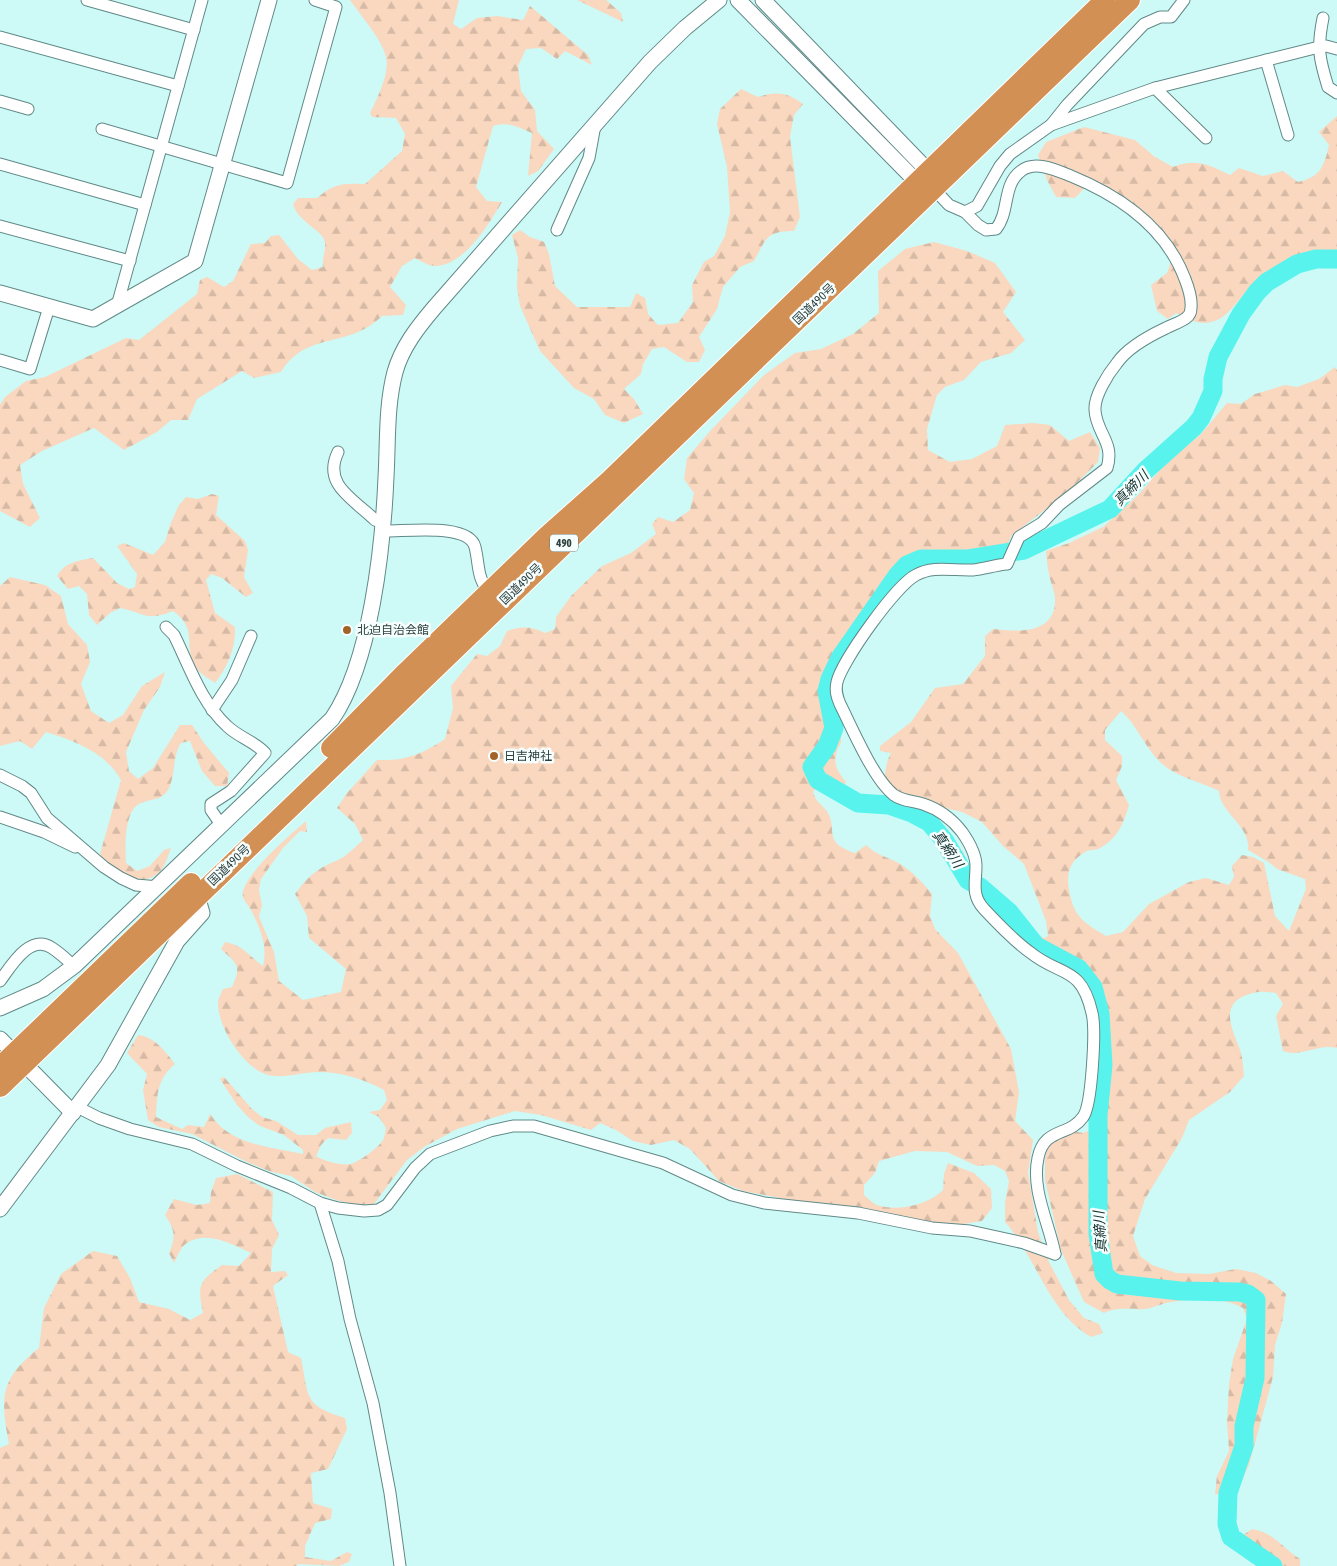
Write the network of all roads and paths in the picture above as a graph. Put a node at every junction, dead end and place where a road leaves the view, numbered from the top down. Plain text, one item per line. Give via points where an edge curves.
1 (87, 0) edge
2 (202, 0) edge
3 (269, 0) edge
4 (315, 0) edge
5 (719, 0) edge
6 (738, 0) edge
7 (763, 0) edge
8 (1105, 0) edge
9 (1130, 0) edge
10 (1184, 0) edge
11 (1323, 18) dead end
12 (194, 30) junction
13 (0, 37) edge
14 (1319, 47) junction
15 (1337, 49) edge
16 (1266, 60) junction
17 (178, 86) junction
18 (1155, 88) junction
19 (1337, 93) edge
20 (0, 101) edge
21 (28, 109) dead end
22 (595, 125) junction
23 (1051, 125) junction
24 (102, 129) dead end
25 (1288, 135) dead end
26 (1206, 138) dead end
27 (161, 146) junction
28 (0, 164) edge
29 (223, 165) junction
30 (926, 181) junction
31 (145, 205) junction
32 (965, 212) junction
33 (0, 226) edge
34 (557, 230) dead end
35 (130, 261) junction
36 (0, 293) edge
37 (117, 306) junction
38 (49, 307) junction
39 (0, 360) edge
40 (338, 452) dead end
41 (383, 527) junction
42 (494, 599) junction
43 (166, 627) dead end
44 (252, 636) dead end
45 (212, 710) junction
46 (0, 775) edge
47 (0, 817) edge
48 (222, 826) junction
49 (83, 851) junction
50 (159, 886) junction
51 (197, 896) junction
52 (74, 966) junction
53 (4, 968) edge
54 (0, 981) edge
55 (0, 1008) edge
56 (0, 1039) edge
57 (12, 1062) edge
58 (0, 1087) edge
59 (75, 1110) junction
60 (320, 1203) junction
61 (0, 1209) edge
62 (400, 1566) edge

1 - 12 street
2 - 12 street
3 - 29 street
4 - 29 street via 336,7 287,183
5 - 22 street via 650,62
6 - 30 street
7 - 30 street
8 - 30 highway, 国道490号 / 490
9 - 30 highway, 国道490号 / 490
10 - 23 street via 1171,17 1144,24
11 - 14 street
12 - 17 street
13 - 17 street
14 - 15 street
14 - 16 street
14 - 19 street via 1318,55 1328,87
16 - 18 street
16 - 25 street
17 - 27 street
18 - 23 street
18 - 26 street
20 - 21 street
22 - 34 street via 589,158
22 - 41 street via 416,329 402,355 390,402
23 - 32 street via 1010,154 977,206
24 - 27 street
27 - 29 street
27 - 31 street
28 - 31 street
29 - 37 street via 195,261
30 - 32 street via 949,205
30 - 42 highway, 国道490号 / 490
31 - 35 street
32 - 60 street via 978,226 986,230 996,229 1004,213 1011,182 1020,171 1033,166 1053,168 1110,194 1138,214 1163,239 1180,266 1192,300 1187,318 1134,346 1111,372 1095,412 1110,447 1107,468 1059,505 1042,523 1019,537 1007,564 973,570 925,571 903,584 850,654 835,693 883,784 894,795 946,815 962,832 974,852 976,897 984,908 1031,954 1069,972 1084,991 1093,1015 1092,1066 1085,1113 1077,1123 1044,1140 1036,1172 1038,1192 1055,1254 1024,1243 970,1231 932,1228 858,1213 764,1204 732,1195 663,1163 534,1126 490,1131 430,1154 387,1205 378,1210 338,1208
33 - 35 street
35 - 37 street
36 - 38 street
37 - 38 street via 93,319
38 - 39 street via 30,369
40 - 41 street via 333,463 336,481
41 - 42 street via 420,528 467,535 473,540 480,580
41 - 48 street via 368,621 342,704 319,733
42 - 51 highway, 国道490号 / 490
42 - 57 highway, 国道490号 / 490 via 402,676
43 - 45 street via 174,635
44 - 45 street via 232,680
45 - 48 street via 234,732 264,752 231,790 211,804 211,810
46 - 49 street via 30,793 47,818
47 - 49 street via 44,832
48 - 50 street
49 - 50 street via 136,885
50 - 52 street
51 - 57 highway, 国道490号 / 490
51 - 59 street via 202,913 177,941 124,1039
52 - 53 street via 50,946 41,944 28,947
52 - 55 street via 43,989
53 - 54 street
56 - 57 street
57 - 58 highway, 国道490号 / 490
57 - 59 street
59 - 60 street via 130,1129 192,1144
59 - 61 street
60 - 62 street via 338,1261 373,1403

